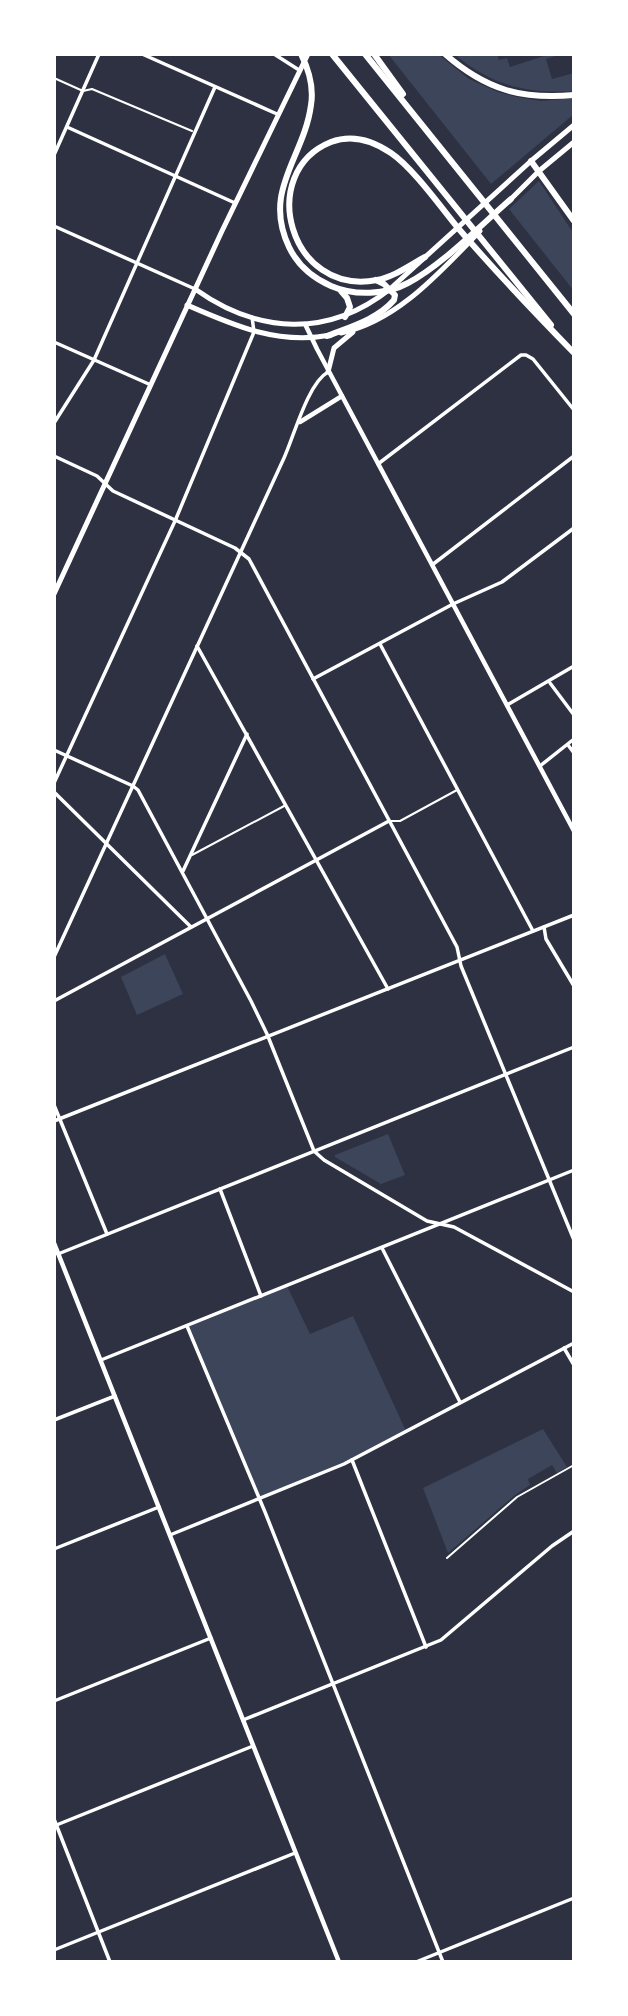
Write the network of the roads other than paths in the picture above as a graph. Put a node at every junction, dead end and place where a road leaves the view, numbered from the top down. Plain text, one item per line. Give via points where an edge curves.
1 (99, 54) edge
2 (142, 54) edge
3 (274, 54) edge
4 (301, 54) edge
5 (308, 54) edge
6 (332, 54) edge
7 (365, 54) edge
8 (374, 54) edge
9 (445, 54) edge
10 (299, 70) junction
11 (54, 78) edge
12 (215, 87) junction
13 (83, 91) junction
14 (574, 95) edge
15 (277, 114) junction
16 (574, 125) edge
17 (67, 127) junction
18 (196, 133) junction
19 (574, 142) edge
20 (443, 149) junction
21 (54, 155) edge
22 (531, 161) junction
23 (538, 171) junction
24 (176, 176) junction
25 (511, 199) junction
26 (236, 203) junction
27 (574, 221) edge
28 (54, 226) edge
29 (425, 257) junction
30 (137, 263) junction
31 (376, 280) junction
32 (195, 289) junction
33 (390, 289) junction
34 (339, 290) junction
35 (187, 305) junction
36 (574, 314) edge
37 (252, 317) junction
38 (345, 317) junction
39 (305, 324) junction
40 (356, 329) junction
41 (254, 332) junction
42 (327, 336) junction
43 (311, 338) junction
44 (54, 342) edge
45 (574, 353) edge
46 (94, 360) junction
47 (328, 372) junction
48 (151, 386) junction
49 (342, 396) junction
50 (574, 410) edge
51 (54, 422) edge
52 (300, 422) junction
53 (54, 456) edge
54 (574, 456) edge
55 (378, 464) junction
56 (106, 483) junction
57 (176, 521) junction
58 (574, 528) edge
59 (240, 552) junction
60 (432, 565) junction
61 (54, 594) edge
62 (453, 604) junction
63 (380, 644) junction
64 (197, 646) junction
65 (574, 666) edge
66 (313, 679) junction
67 (549, 682) junction
68 (507, 705) junction
69 (574, 715) edge
70 (247, 734) junction
71 (574, 739) edge
72 (568, 745) junction
73 (54, 750) edge
74 (574, 753) edge
75 (66, 755) junction
76 (540, 766) junction
77 (54, 783) edge
78 (133, 786) junction
79 (458, 790) junction
80 (54, 792) edge
81 (287, 805) junction
82 (389, 821) junction
83 (574, 831) edge
84 (107, 843) junction
85 (190, 856) junction
86 (318, 859) junction
87 (183, 872) junction
88 (574, 915) edge
89 (206, 919) junction
90 (191, 927) junction
91 (544, 927) junction
92 (533, 931) junction
93 (54, 957) edge
94 (461, 960) junction
95 (574, 986) edge
96 (388, 989) junction
97 (54, 1001) edge
98 (267, 1037) junction
99 (574, 1047) edge
100 (505, 1075) junction
101 (54, 1105) edge
102 (60, 1119) junction
103 (54, 1121) edge
104 (314, 1151) junction
105 (574, 1170) edge
106 (549, 1181) junction
107 (220, 1189) junction
108 (440, 1224) junction
109 (107, 1234) junction
110 (574, 1240) edge
111 (54, 1244) edge
112 (382, 1248) junction
113 (58, 1254) junction
114 (574, 1292) edge
115 (261, 1296) junction
116 (187, 1326) junction
117 (574, 1343) edge
118 (564, 1348) junction
119 (101, 1360) junction
120 (574, 1365) edge
121 (115, 1396) junction
122 (460, 1403) junction
123 (54, 1420) edge
124 (352, 1460) junction
125 (574, 1465) edge
126 (258, 1500) junction
127 (159, 1507) junction
128 (574, 1531) edge
129 (170, 1535) junction
130 (54, 1549) edge
131 (447, 1558) dead end
132 (211, 1638) junction
133 (426, 1647) junction
134 (333, 1684) junction
135 (54, 1701) edge
136 (243, 1720) junction
137 (253, 1746) junction
138 (54, 1819) edge
139 (55, 1825) edge
140 (295, 1853) junction
141 (574, 1899) edge
142 (99, 1932) junction
143 (54, 1950) edge
144 (439, 1952) junction
145 (337, 1961) edge
146 (110, 1962) edge
147 (416, 1962) edge
148 (443, 1962) edge

1 - 13 street
2 - 12 street
3 - 10 street
4 - 34 highway via 311,81 309,115 280,196 281,226 299,264
5 - 10 main road
6 - 45 highway
7 - 20 highway
8 - 20 highway
9 - 14 highway via 486,84 518,95
10 - 15 main road
11 - 13 lane
12 - 15 street
12 - 18 street
13 - 17 street
13 - 18 lane via 92,89
15 - 26 main road
16 - 22 main road
17 - 21 street
17 - 24 street
18 - 24 street
19 - 23 main road
20 - 36 highway
22 - 23 highway
22 - 29 main road
23 - 25 main road
23 - 27 highway
24 - 26 street
24 - 30 street
25 - 33 highway via 419,276
25 - 40 main road via 395,311
26 - 32 main road
28 - 30 street
29 - 31 highway
29 - 33 main road
30 - 32 street
30 - 46 street
31 - 33 highway
31 - 45 highway via 330,275 316,267 295,239 289,207 296,174 309,156 340,139 359,138 392,153 507,285
32 - 35 main road
32 - 37 main road
33 - 34 highway via 373,293
33 - 38 main road
33 - 42 highway via 395,295 389,306
34 - 38 highway via 349,302
35 - 41 main road
35 - 48 main road
37 - 39 main road
37 - 41 street
38 - 39 main road
39 - 43 street
40 - 42 main road
40 - 47 main road via 334,348
41 - 43 main road
41 - 57 street
42 - 43 main road
43 - 47 street
44 - 46 street
46 - 48 street
46 - 51 street
47 - 49 street
47 - 52 street via 316,383
48 - 56 main road
49 - 52 street
49 - 55 street
50 - 55 street via 533,359 521,355
52 - 59 street
53 - 56 street
54 - 60 street
55 - 60 street
56 - 57 street via 113,491
56 - 61 main road
57 - 59 street
57 - 75 street
58 - 62 street via 502,582
59 - 64 street
59 - 66 street via 249,559
60 - 62 street
62 - 63 street
62 - 68 street
63 - 66 street
63 - 79 street
64 - 70 street
64 - 78 street
65 - 67 street
66 - 82 street
67 - 68 street
67 - 69 street
68 - 76 street
70 - 81 street
70 - 85 street
71 - 72 street
72 - 74 street
72 - 76 street
73 - 75 street
75 - 77 street
75 - 78 street
76 - 83 street
78 - 84 street
78 - 87 street
79 - 82 lane via 400,821
79 - 92 street
80 - 84 street
81 - 85 lane
81 - 86 street
82 - 86 street
82 - 94 street
84 - 90 street
84 - 93 street
85 - 87 street
86 - 89 street
86 - 96 street
87 - 89 street
88 - 91 street
89 - 90 street
89 - 98 street
90 - 97 street
91 - 92 street
91 - 95 street via 546,939
92 - 94 street
94 - 96 street
94 - 100 street
96 - 98 street
98 - 102 street
98 - 104 street
99 - 100 street
100 - 104 street
100 - 106 street
101 - 102 street
102 - 103 street
102 - 109 street
104 - 107 street
104 - 108 street via 426,1221
105 - 106 street
106 - 108 street
106 - 110 street
107 - 109 street
107 - 115 street
108 - 112 street
108 - 114 street via 454,1227
109 - 113 street
111 - 113 street
112 - 115 street
112 - 122 street
113 - 119 street
115 - 116 street
116 - 119 street
116 - 126 street
117 - 118 street
118 - 120 street
118 - 122 street
119 - 121 street
121 - 123 street
121 - 127 street
122 - 124 street
124 - 126 street
124 - 133 street
125 - 131 lane via 517,1497
126 - 129 street
126 - 134 street
127 - 129 street
127 - 130 street
128 - 133 street via 453,1631
129 - 132 street
132 - 135 street
132 - 136 street
133 - 134 street
134 - 136 street
134 - 144 street
136 - 137 street
137 - 139 street
137 - 140 street
138 - 139 street
139 - 142 street
140 - 142 street
140 - 145 street
141 - 144 street
142 - 143 street
142 - 146 street
144 - 147 street
144 - 148 street

